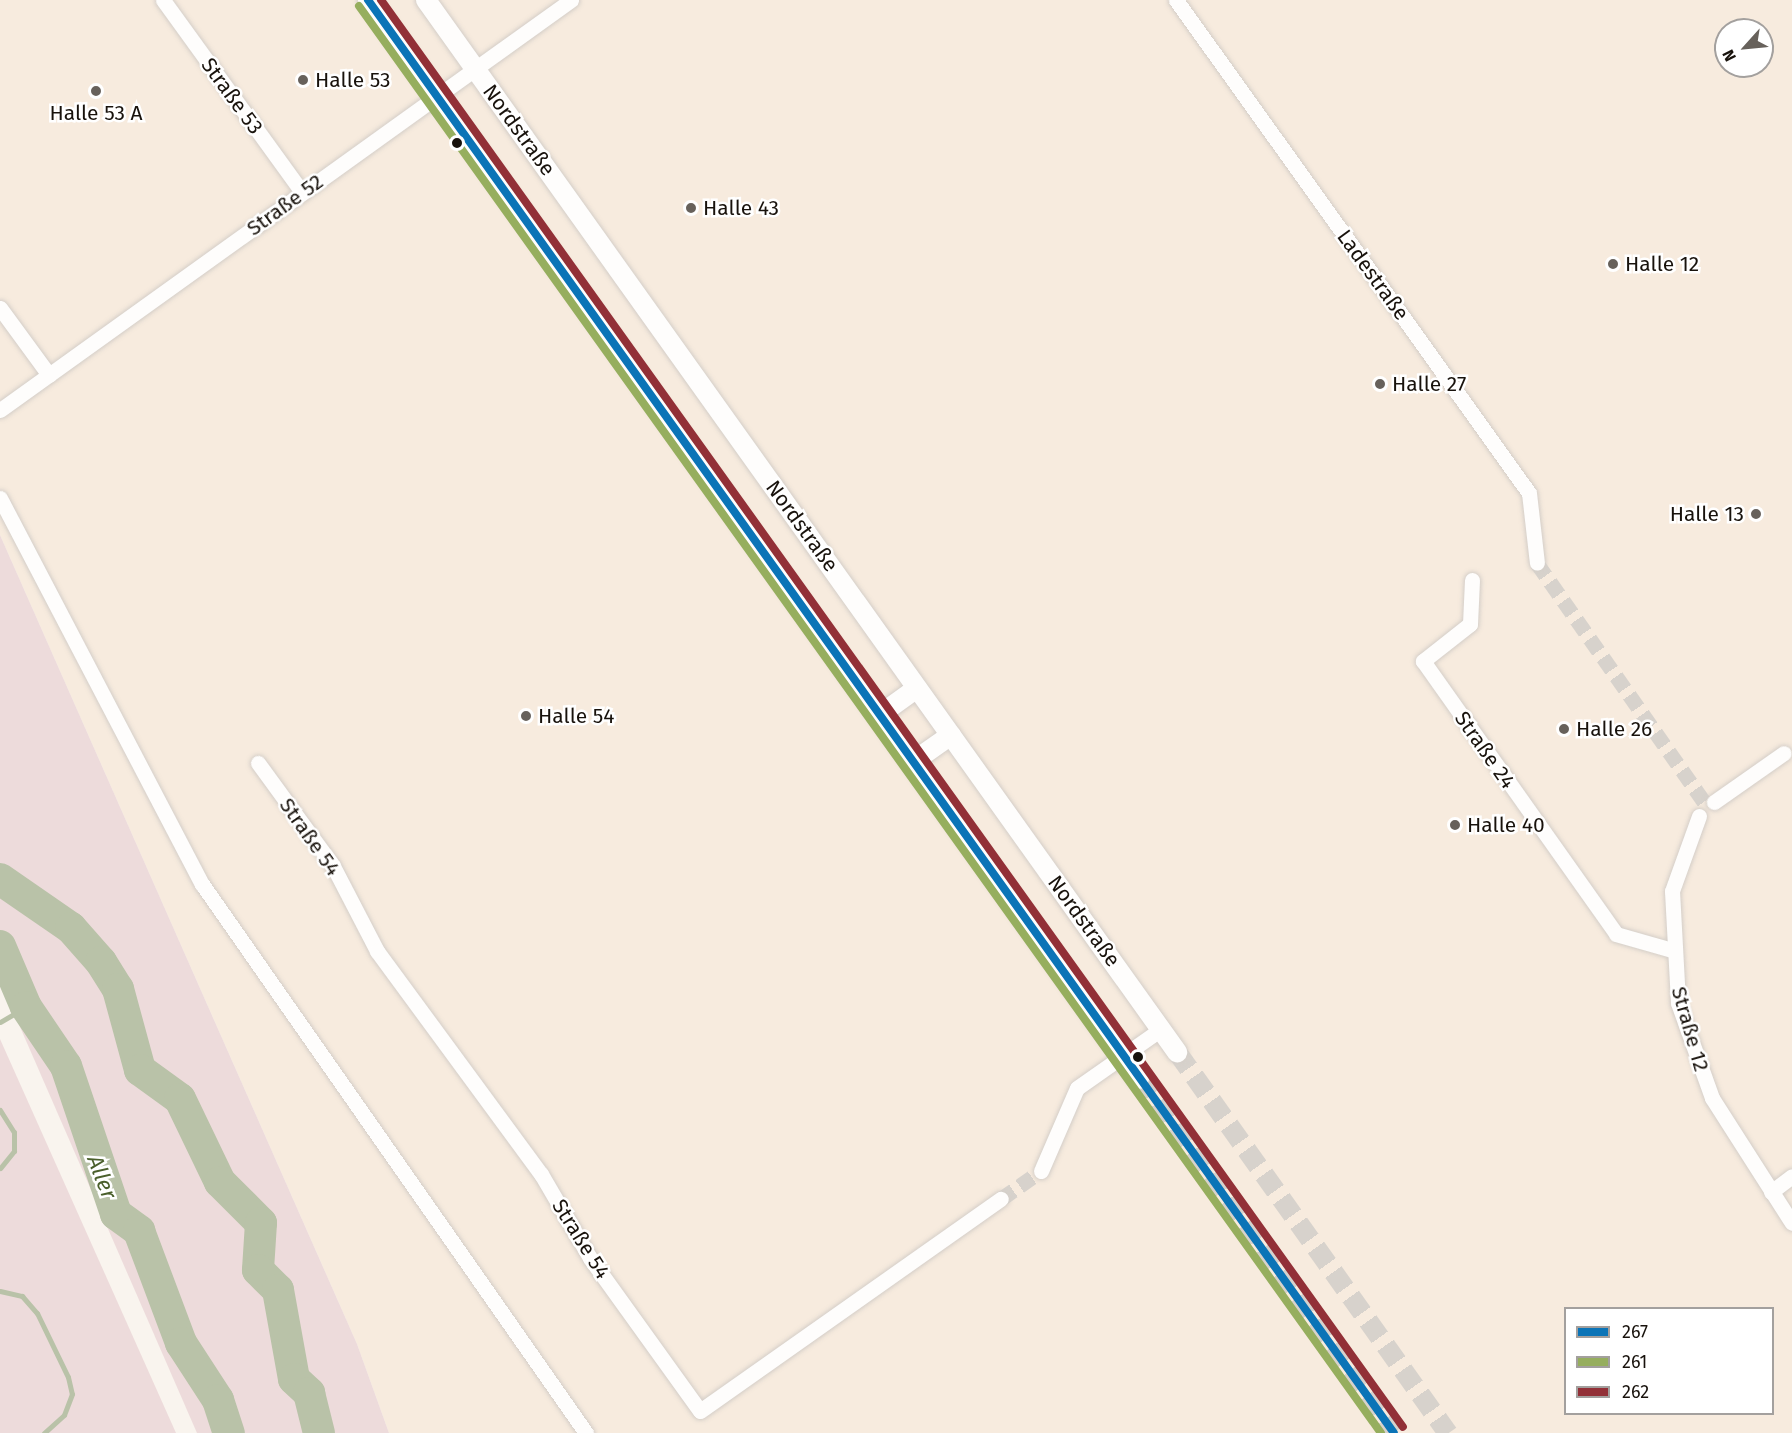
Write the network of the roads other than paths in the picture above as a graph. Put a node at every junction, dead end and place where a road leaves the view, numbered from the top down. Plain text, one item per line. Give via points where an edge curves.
1 (163, 0) edge
2 (368, 0) edge
3 (426, 0) edge
4 (571, 0) edge
5 (1176, 0) edge
6 (476, 69) junction
7 (438, 97) junction
8 (302, 192) junction
9 (0, 308) edge
10 (49, 375) junction
11 (0, 411) edge
12 (0, 498) edge
13 (1537, 563) tunnel mouth
14 (1472, 580) dead end
15 (917, 688) junction
16 (881, 714) junction
17 (951, 735) junction
18 (1784, 753) dead end
19 (914, 761) junction
20 (258, 763) dead end
21 (1714, 802) dead end
22 (1700, 816) dead end
23 (1672, 950) junction
24 (1161, 1029) junction
25 (1177, 1052) tunnel mouth
26 (1123, 1056) junction
27 (1139, 1079) tunnel mouth
28 (1041, 1171) tunnel mouth
29 (1792, 1176) edge
30 (1771, 1192) junction
31 (1001, 1199) tunnel mouth
32 (1792, 1223) edge
33 (586, 1433) edge

1 - 8 street, Straße 53
2 - 7 street
3 - 6 street, Nordstraße
4 - 6 street, Straße 52
5 - 13 street, Ladestraße via 1529,493
6 - 7 street, Straße 52
6 - 15 street, Nordstraße
7 - 8 street, Straße 52
7 - 16 street
8 - 10 street, Straße 52
9 - 10 street
10 - 11 street, Straße 52
12 - 33 street via 202,884
14 - 23 street, Straße 24 via 1470,624 1424,661 1616,934
15 - 16 street
15 - 17 street, Nordstraße
16 - 19 street
17 - 19 street
17 - 24 street, Nordstraße
18 - 21 street
19 - 26 street
20 - 31 street, Straße 54 via 333,866 377,951 541,1174 590,1258 700,1411
22 - 23 street, Straße 12 via 1672,891
23 - 30 street, Straße 12 via 1678,1003 1712,1098
24 - 25 street, Nordstraße
24 - 26 street
26 - 27 street
26 - 28 street via 1077,1088
29 - 30 street
30 - 32 street, Straße 12

